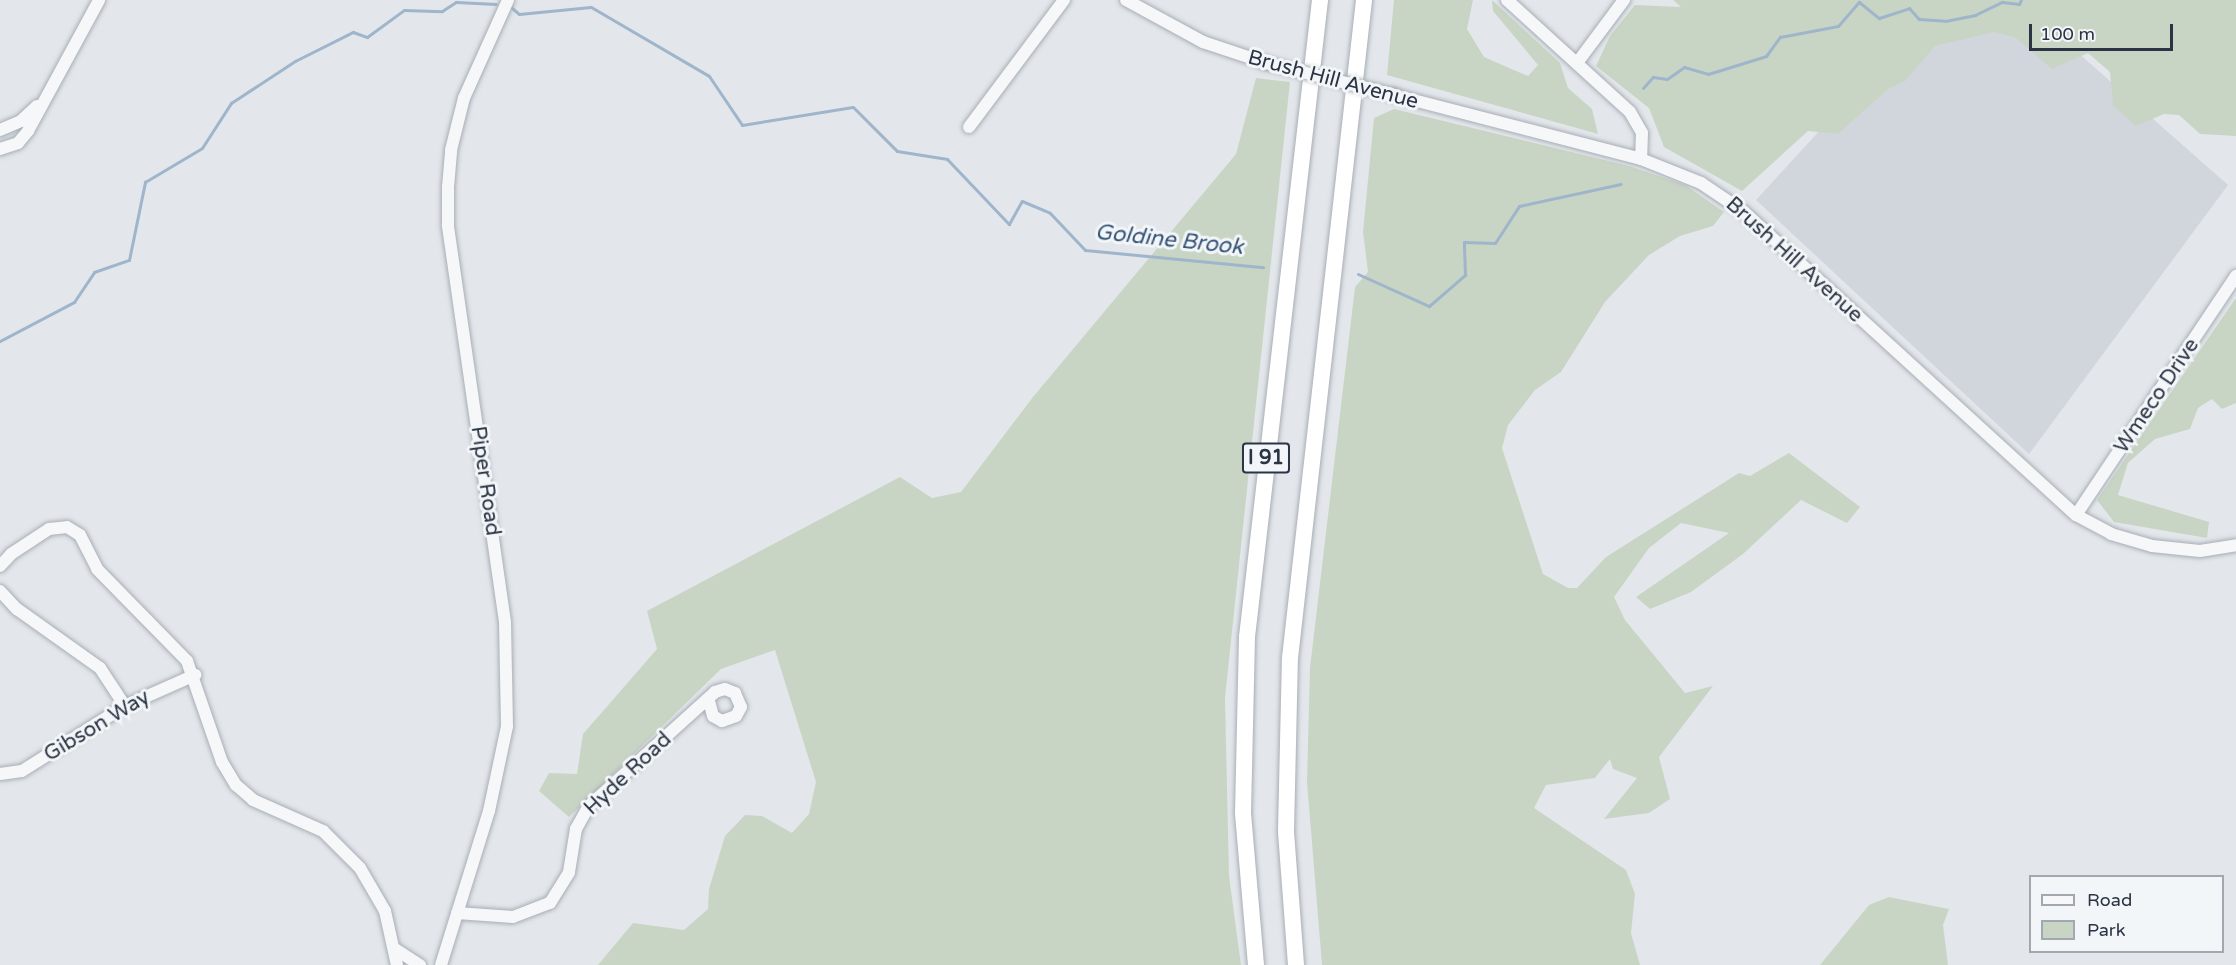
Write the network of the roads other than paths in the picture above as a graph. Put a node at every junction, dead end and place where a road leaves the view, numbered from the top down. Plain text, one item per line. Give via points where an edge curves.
1 (99, 0) edge
2 (508, 0) edge
3 (1065, 0) edge
4 (1126, 0) edge
5 (1320, 0) edge
6 (1364, 0) edge
7 (1507, 0) edge
8 (1624, 0) edge
9 (1577, 63) junction
10 (40, 103) junction
11 (969, 127) dead end
12 (0, 130) edge
13 (0, 149) edge
14 (1641, 159) junction
15 (2236, 276) edge
16 (2076, 515) junction
17 (2236, 545) edge
18 (0, 566) edge
19 (0, 591) edge
20 (195, 675) junction
21 (709, 701) dead end
22 (124, 706) junction
23 (0, 774) edge
24 (456, 913) junction
25 (395, 949) junction
26 (397, 965) edge
27 (420, 965) edge
28 (441, 965) edge
29 (1256, 965) edge
30 (1296, 965) edge

1 - 10 street
2 - 24 street, Piper Road via 464,98 451,150 448,187 448,225 508,664 507,726 500,765
3 - 11 street
4 - 14 street, Brush Hill Avenue, bridge via 1203,42 1266,63
5 - 29 highway, I 91 via 1247,637 1243,813
6 - 30 highway, I 91 via 1289,670 1286,831
7 - 9 street
8 - 9 street
9 - 14 street via 1636,120 1643,138
10 - 12 street via 21,121
10 - 13 street via 22,139
14 - 16 street, Brush Hill Avenue via 1701,183 1744,212
15 - 16 street, Wmeco Drive
16 - 17 street, Brush Hill Avenue via 2111,534 2152,546 2200,551
18 - 20 street via 45,531 71,528 85,541 97,569 179,649
19 - 22 street via 12,606 100,668
20 - 22 street, Gibson Way
20 - 25 street via 230,778 253,800 313,825 344,849 377,896
21 - 24 street, Hyde Road via 589,806 576,829 569,872 550,903 513,917
22 - 23 street, Gibson Way via 22,771
24 - 28 street, Piper Road
25 - 26 street
25 - 27 street

